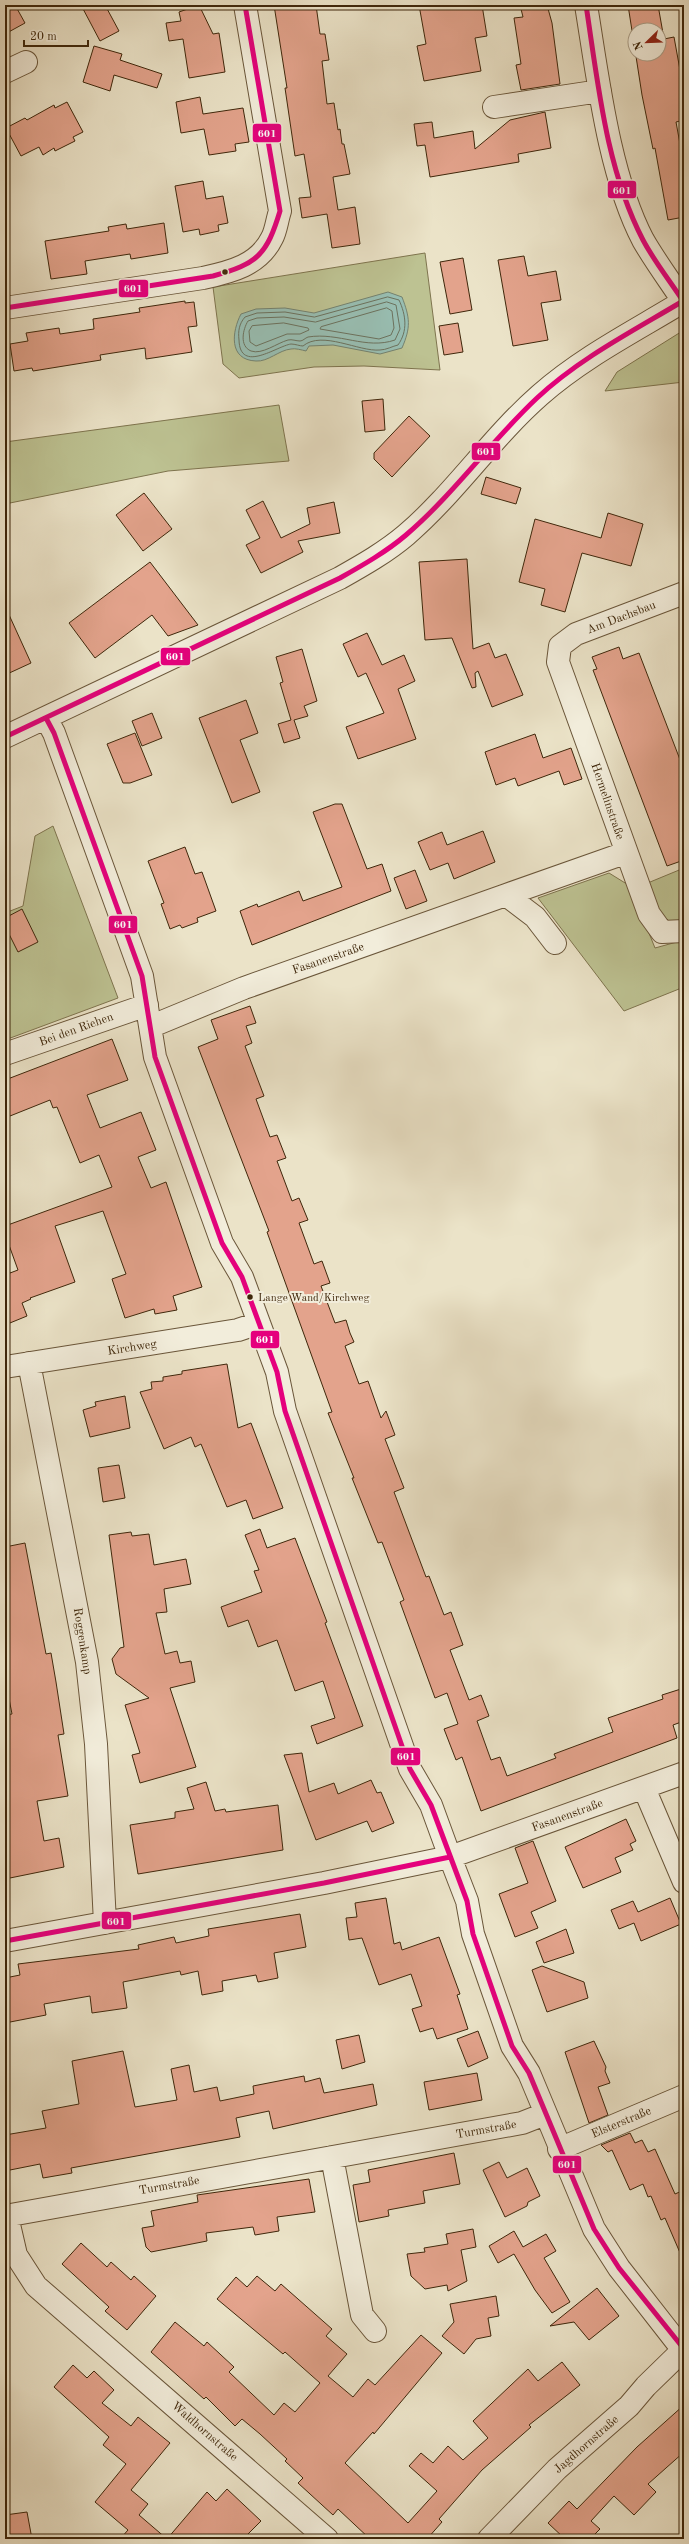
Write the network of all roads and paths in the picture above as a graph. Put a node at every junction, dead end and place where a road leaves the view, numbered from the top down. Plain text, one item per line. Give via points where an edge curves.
1 (245, 5) edge
2 (586, 5) edge
3 (26, 62) dead end
4 (5, 72) edge
5 (600, 91) junction
6 (494, 107) dead end
7 (684, 301) edge
8 (5, 308) edge
9 (684, 593) edge
10 (560, 646) joint
11 (46, 718) junction
12 (5, 737) edge
13 (626, 853) junction
14 (506, 895) junction
15 (684, 931) edge
16 (554, 943) dead end
17 (148, 1005) junction
18 (152, 1026) junction
19 (5, 1054) edge
20 (259, 1323) junction
21 (29, 1363) junction
22 (5, 1367) edge
23 (684, 1773) edge
24 (644, 1788) junction
25 (450, 1857) junction
26 (684, 1882) edge
27 (105, 1923) junction
28 (5, 1941) edge
29 (684, 2096) edge
30 (544, 2114) junction
31 (559, 2149) junction
32 (332, 2157) junction
33 (6, 2216) edge
34 (82, 2324) joint
35 (375, 2331) dead end
36 (683, 2349) edge
37 (327, 2539) edge
38 (489, 2539) edge

1 - 8 street via 280,212 273,238 256,260 226,274
2 - 5 street
3 - 4 street
5 - 6 street
5 - 7 street via 622,188 643,240
7 - 11 street via 589,358 540,395 503,430 406,535 375,558 340,578
9 - 10 street, Am Dachsbau via 576,634
10 - 13 street, Hermelinstraße via 558,662
11 - 12 street
11 - 17 street via 140,968
13 - 14 street, Fasanenstraße
13 - 15 street, Hermelinstraße via 649,914 662,932
14 - 16 street via 535,917
14 - 18 street, Fasanenstraße via 244,988
17 - 18 street
17 - 19 street, Bei den Riehen
18 - 20 street via 155,1057 222,1243 242,1277
20 - 21 street, Kirchweg via 238,1330
20 - 25 street via 277,1372 285,1411 410,1769 431,1805
21 - 22 street, Kirchweg
21 - 27 street, Roggenkamp via 88,1662 96,1744
23 - 24 street, Fasanenstraße
24 - 25 street, Fasanenstraße
24 - 26 street
25 - 27 street, Fasanenstraße
25 - 30 street via 466,1901 472,1934 512,2046 529,2073
27 - 28 street, Fasanenstraße
29 - 31 street, Elsterstraße
30 - 31 street
30 - 32 street, Turmstraße via 522,2123
31 - 36 street via 594,2229 619,2268
32 - 33 street, Turmstraße
32 - 35 street via 362,2315
33 - 34 street, Turmstraße via 16,2255 36,2286
34 - 37 street, Waldhornstraße
36 - 38 street, Jagdhornstraße via 629,2406 557,2469

